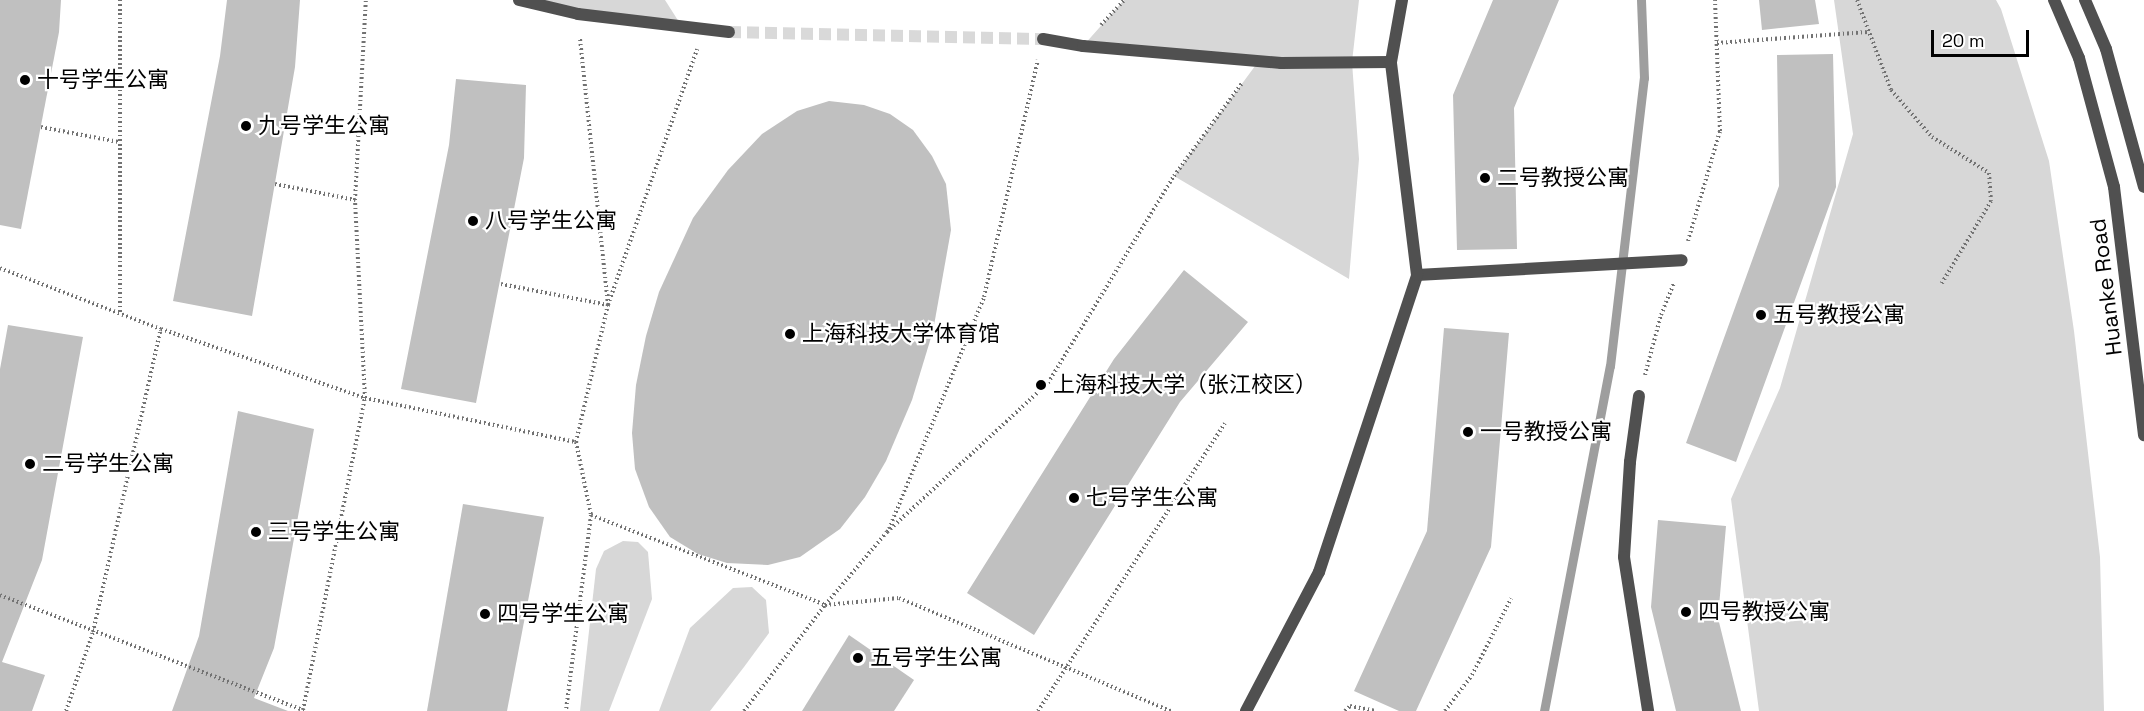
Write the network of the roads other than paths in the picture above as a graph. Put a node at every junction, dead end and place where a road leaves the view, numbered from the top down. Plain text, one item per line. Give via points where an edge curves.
1 (519, 0) edge
2 (1402, 0) edge
3 (2054, 0) edge
4 (2085, 0) edge
5 (729, 32) tunnel mouth
6 (1043, 39) tunnel mouth
7 (1391, 62) junction
8 (2144, 187) edge
9 (1682, 260) road end
10 (1417, 275) junction
11 (1639, 396) road end
12 (2144, 435) edge
13 (1246, 711) edge
14 (1648, 711) edge

1 - 5 street via 578,14
2 - 7 street
3 - 12 street, Huanke Road via 2079,58 2114,187
4 - 8 street via 2106,49
6 - 7 street via 1259,61
7 - 10 street
9 - 10 street
10 - 13 street via 1319,572
11 - 14 street via 1624,557

